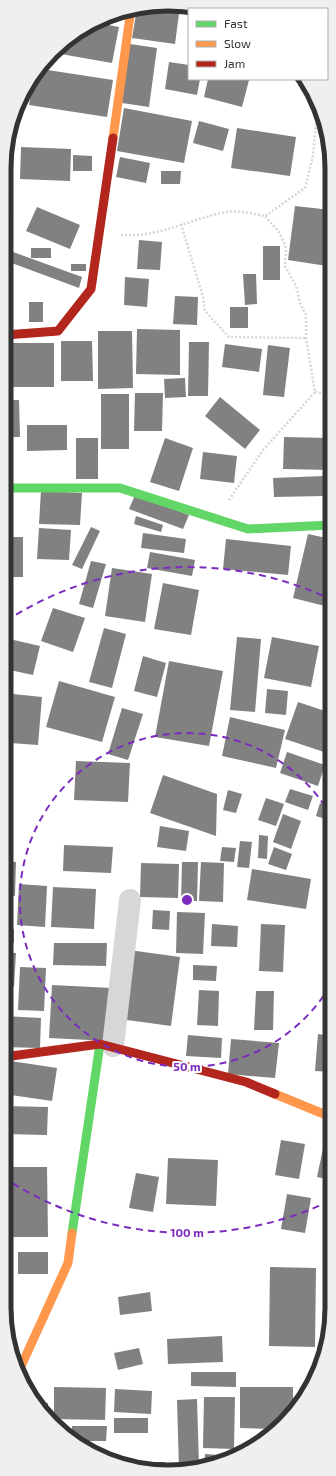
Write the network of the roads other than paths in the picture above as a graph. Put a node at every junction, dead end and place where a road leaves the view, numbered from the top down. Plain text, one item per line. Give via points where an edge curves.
1 (130, 15) edge
2 (11, 335) edge
3 (11, 488) edge
4 (325, 526) edge
5 (130, 900) dead end
6 (106, 1045) junction
7 (11, 1056) edge
8 (325, 1115) edge
9 (22, 1365) edge

1 - 2 street via 91,289 58,331
3 - 4 street via 120,488 248,529
5 - 6 street
6 - 7 street
6 - 8 street via 246,1082
6 - 9 street via 68,1263

